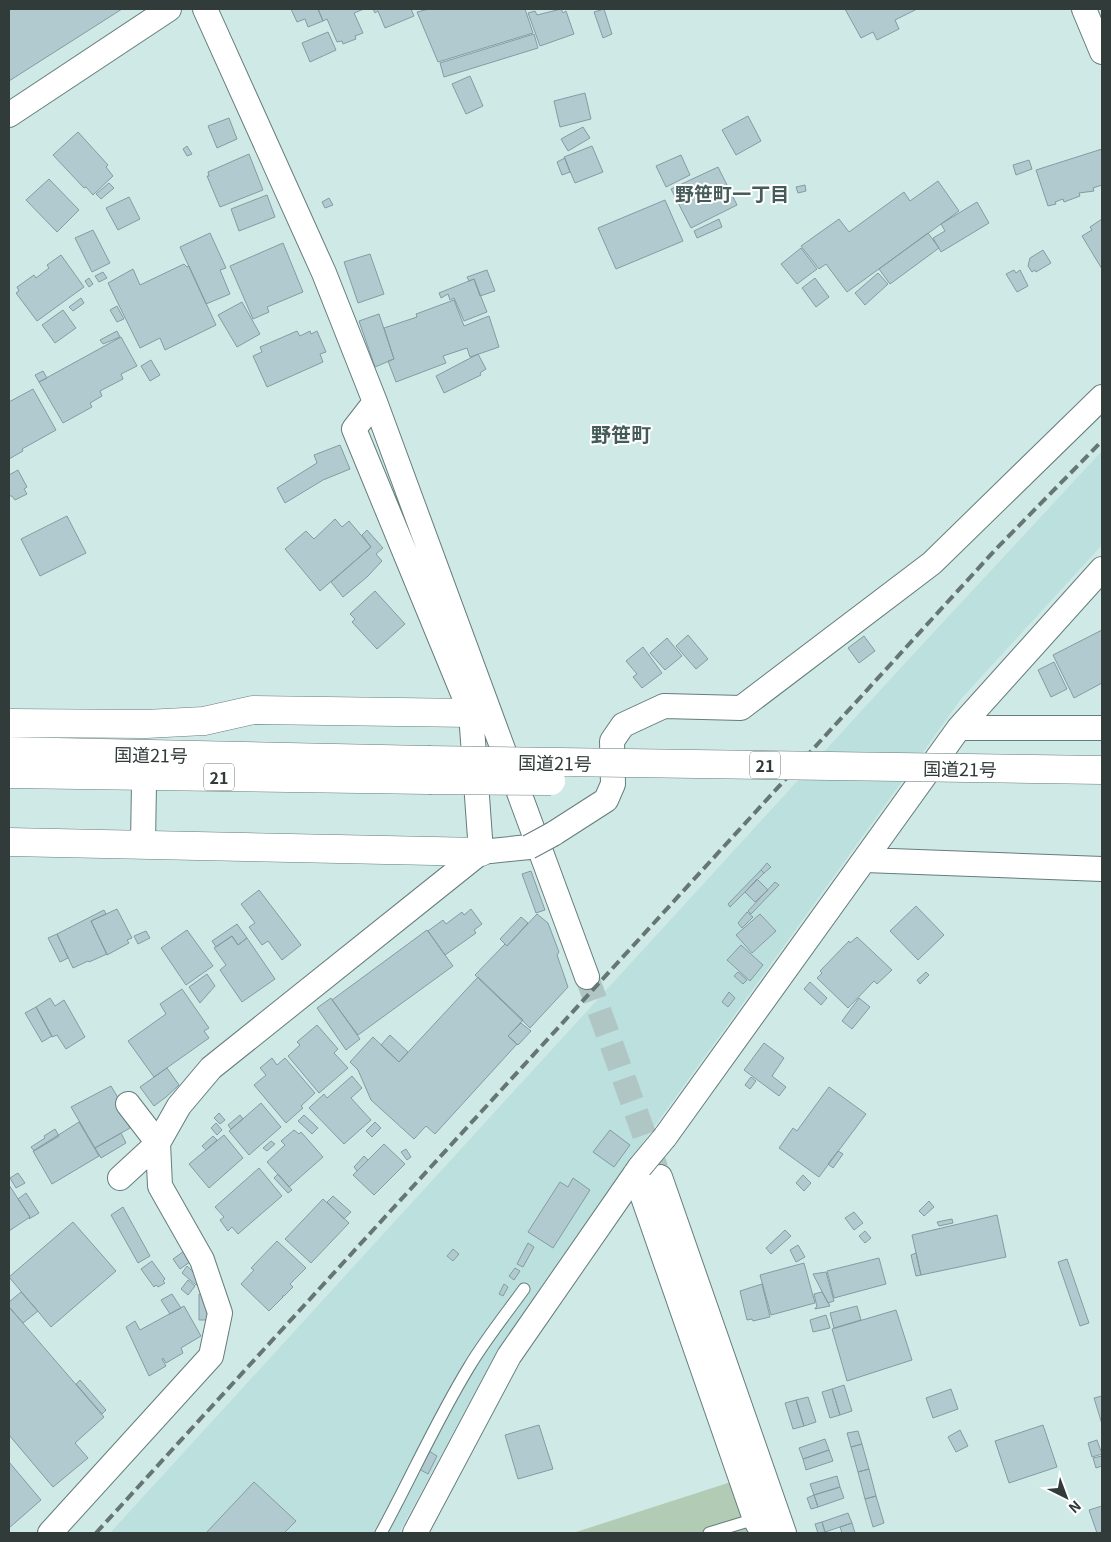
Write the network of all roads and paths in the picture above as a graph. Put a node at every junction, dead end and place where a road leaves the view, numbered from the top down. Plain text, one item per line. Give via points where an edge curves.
1 (169, 9) edge
2 (205, 9) edge
3 (1084, 9) edge
4 (1102, 52) edge
5 (9, 115) edge
6 (1102, 398) edge
7 (375, 402) junction
8 (1102, 569) edge
9 (471, 713) junction
10 (9, 723) edge
11 (959, 728) junction
12 (1102, 728) edge
13 (9, 751) edge
14 (428, 770) junction
15 (1102, 770) edge
16 (9, 774) edge
17 (144, 783) dead end
18 (1102, 788) edge
19 (9, 842) edge
20 (143, 844) junction
21 (481, 852) junction
22 (865, 860) junction
23 (1102, 869) edge
24 (586, 977) tunnel mouth
25 (128, 1104) dead end
26 (158, 1143) junction
27 (645, 1172) junction
28 (120, 1178) dead end
29 (524, 1288) dead end
30 (759, 1526) edge
31 (50, 1533) edge
32 (381, 1533) edge
33 (415, 1533) edge
34 (709, 1533) edge
35 (784, 1533) edge

1 - 5 street
2 - 7 street via 324,273
3 - 4 street
6 - 21 street, bridge via 932,563 741,708 664,706 623,725 612,741 613,784 606,800 529,847
7 - 9 street via 354,429
7 - 24 street
8 - 11 street
9 - 10 main road via 253,710 146,732
9 - 21 street
11 - 12 street
11 - 22 street
13 - 14 main road, 国道21号 / 21
14 - 15 main road, 国道21号 / 21, bridge
14 - 16 main road, 国道21号 / 21
14 - 18 main road, 国道21号 / 21, bridge
17 - 20 street
19 - 20 main road
20 - 21 main road
21 - 26 street via 211,1068 179,1106
22 - 23 street
22 - 27 street, bridge via 665,1137
25 - 26 street
26 - 28 street
26 - 31 street via 160,1186 202,1260 220,1313 211,1356
27 - 30 street
27 - 33 street via 509,1356
27 - 35 street
29 - 32 lane via 470,1365
30 - 34 lane

